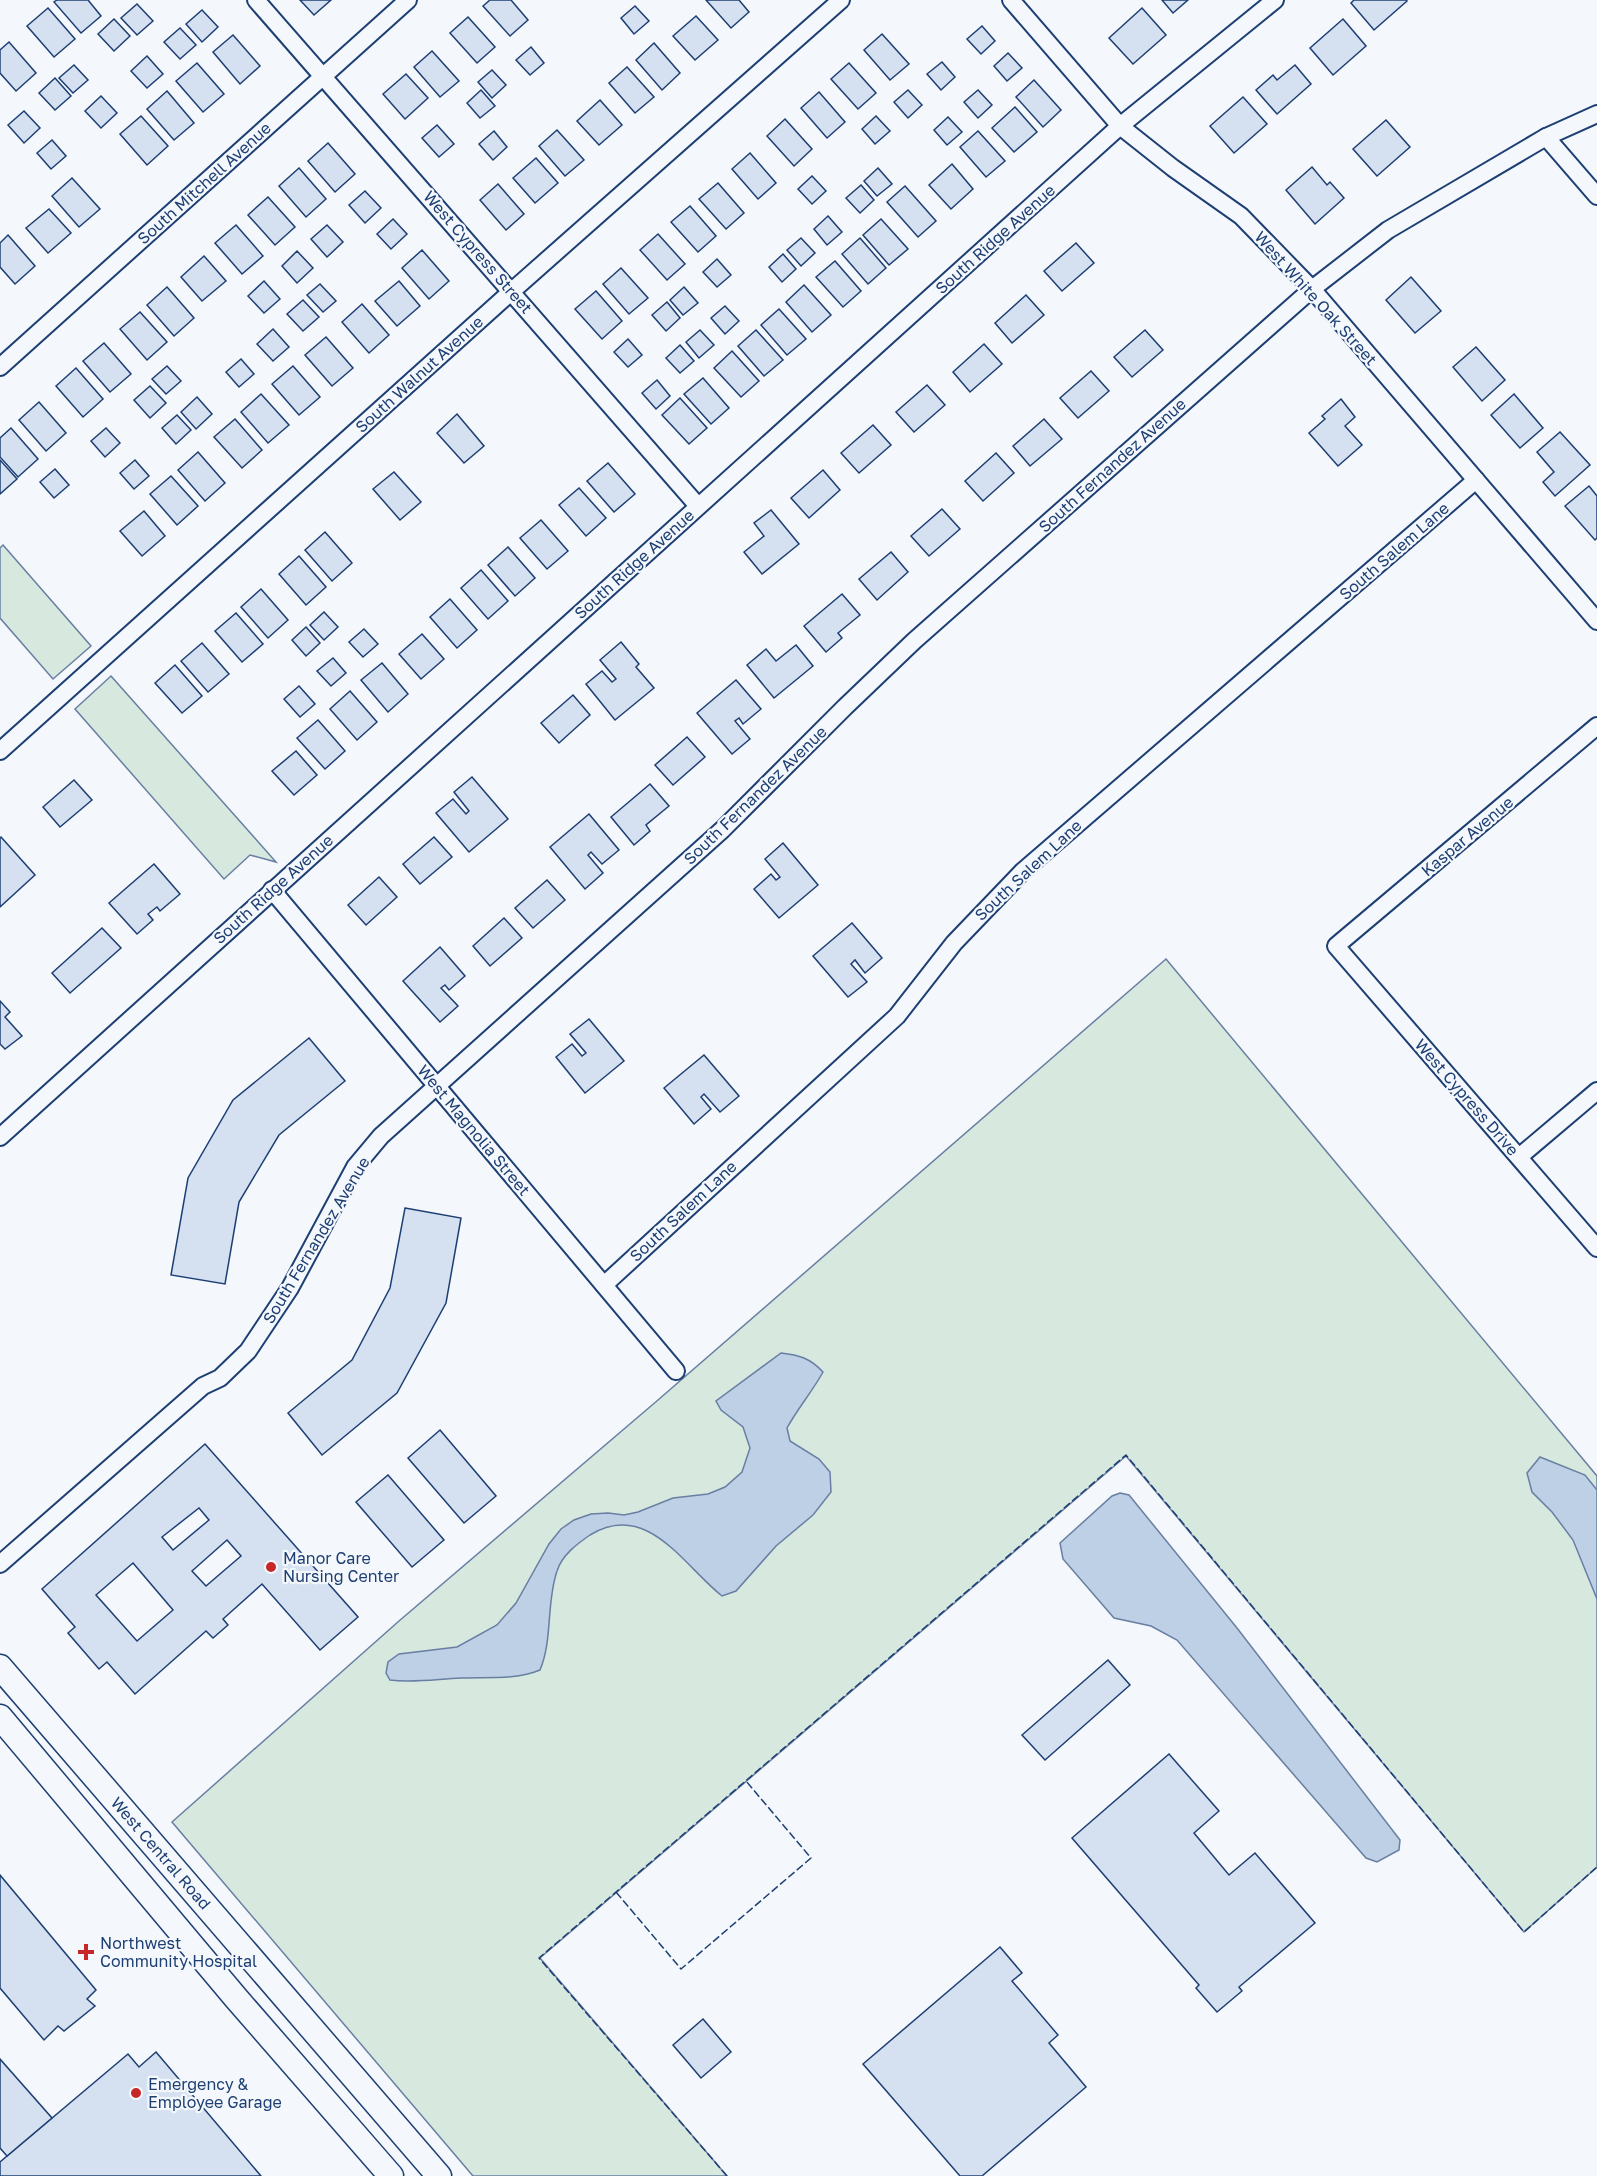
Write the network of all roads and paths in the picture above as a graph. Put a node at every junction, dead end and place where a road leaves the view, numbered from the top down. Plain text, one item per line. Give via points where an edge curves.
1 (256, 0) edge
2 (408, 0) edge
3 (841, 0) edge
4 (1011, 0) edge
5 (1275, 0) edge
6 (323, 76) junction
7 (1597, 114) edge
8 (1120, 126) junction
9 (1546, 137) junction
10 (1597, 196) edge
11 (1312, 289) junction
12 (512, 291) junction
13 (0, 367) edge
14 (1476, 480) junction
15 (698, 506) junction
16 (1597, 621) edge
17 (1597, 726) edge
18 (0, 751) edge
19 (272, 890) junction
20 (1336, 946) joint
21 (437, 1086) junction
22 (1597, 1091) edge
23 (0, 1137) edge
24 (1519, 1157) junction
25 (1597, 1248) edge
26 (604, 1285) junction
27 (676, 1371) dead end
28 (0, 1564) edge
29 (0, 1667) edge
30 (0, 1717) edge
31 (391, 2176) edge
32 (439, 2176) edge

1 - 6 street, West Cypress Street
2 - 6 street, South Mitchell Avenue
3 - 12 street, South Walnut Avenue
4 - 8 street, West White Oak Street
5 - 8 street, South Ridge Avenue
6 - 12 street, West Cypress Street
6 - 13 street, South Mitchell Avenue
7 - 9 street, South Fernandez Avenue
8 - 11 street, West White Oak Street via 1241,216
8 - 15 street, South Ridge Avenue
9 - 10 street
9 - 11 street, South Fernandez Avenue via 1388,230
11 - 14 street, West White Oak Street
11 - 21 street, South Fernandez Avenue via 914,641 722,830
12 - 15 street, West Cypress Street
12 - 18 street, South Walnut Avenue
14 - 16 street, West White Oak Street
14 - 26 street, South Salem Lane via 1023,871 954,943 897,1016
15 - 19 street, South Ridge Avenue
17 - 20 street, Kaspar Avenue
19 - 21 street, West Magnolia Street
19 - 23 street, South Ridge Avenue
20 - 24 street, West Cypress Drive
21 - 26 street, West Magnolia Street
21 - 28 street, South Fernandez Avenue via 381,1136 355,1167 290,1288 249,1351 220,1378 202,1386
22 - 24 street
24 - 25 street, West Cypress Drive
26 - 27 street, West Magnolia Street
29 - 32 main road, West Central Road
30 - 31 main road

